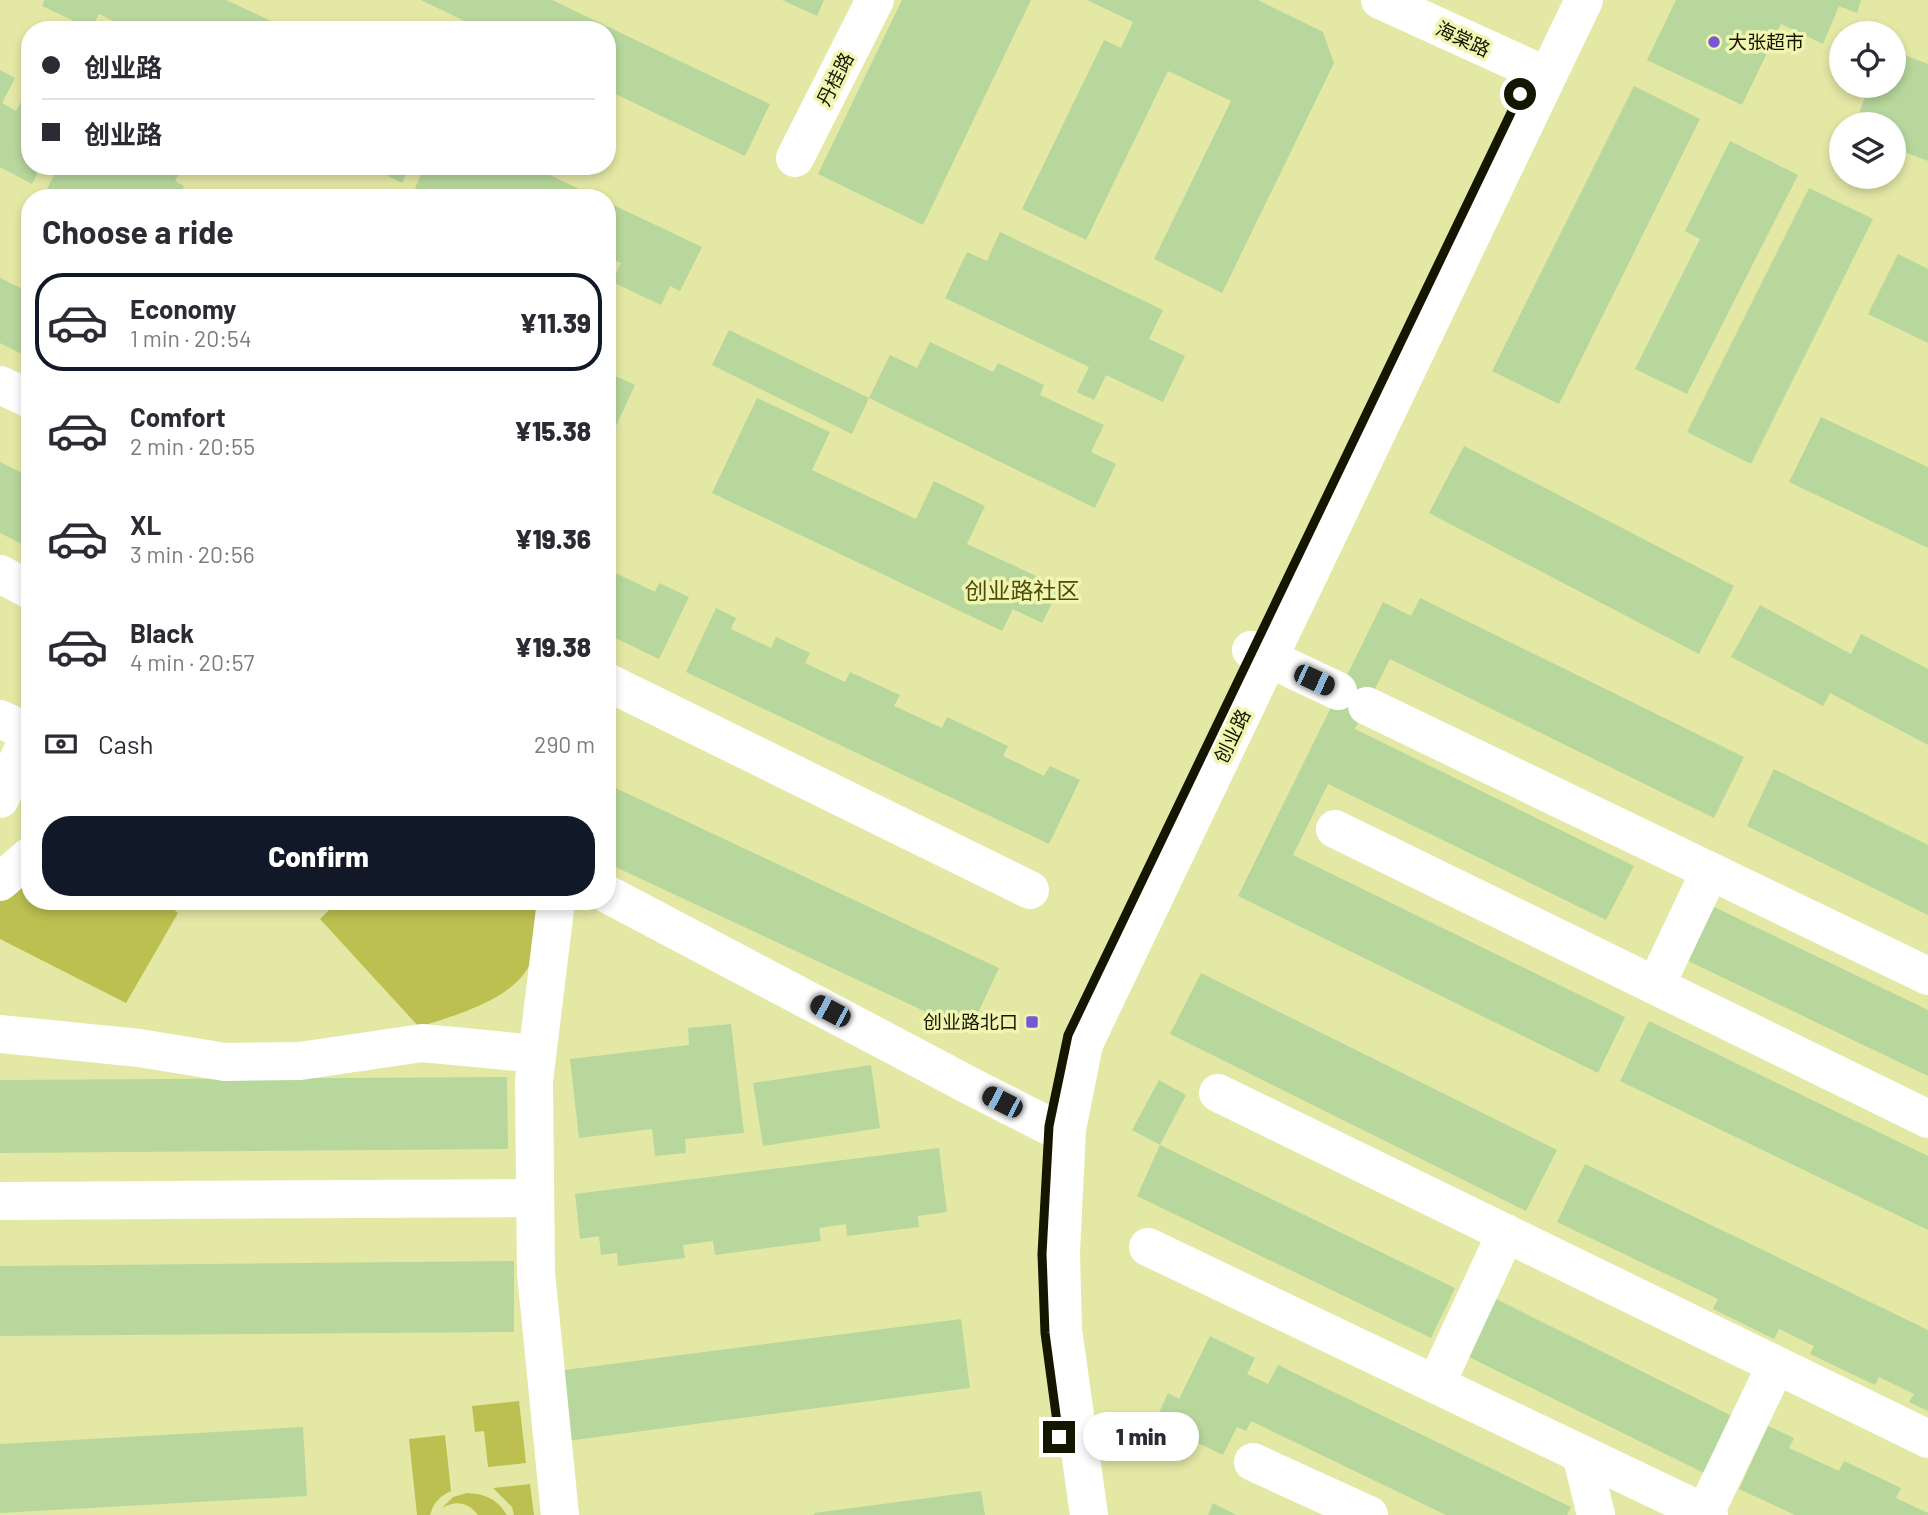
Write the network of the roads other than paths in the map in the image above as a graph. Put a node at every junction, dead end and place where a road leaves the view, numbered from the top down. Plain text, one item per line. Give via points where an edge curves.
1 (876, 0) edge
2 (1380, 0) edge
3 (1566, 0) edge
4 (1584, 0) edge
5 (1539, 73) junction
6 (795, 158) dead end
7 (0, 385) edge
8 (21, 395) edge
9 (0, 574) edge
10 (21, 585) edge
11 (1260, 654) junction
12 (616, 686) edge
13 (0, 719) edge
14 (21, 730) edge
15 (21, 754) edge
16 (0, 799) edge
17 (1335, 829) dead end
18 (21, 864) edge
19 (1710, 871) junction
20 (0, 882) edge
21 (1030, 890) dead end
22 (616, 899) edge
23 (555, 910) edge
24 (1928, 976) edge
25 (1656, 985) junction
26 (0, 1034) edge
27 (537, 1054) junction
28 (1218, 1093) dead end
29 (1928, 1119) edge
30 (1058, 1127) junction
31 (535, 1198) junction
32 (0, 1201) edge
33 (1506, 1233) junction
34 (1148, 1247) dead end
35 (1776, 1365) junction
36 (1436, 1384) junction
37 (1928, 1439) edge
38 (1581, 1454) junction
39 (1253, 1462) dead end
40 (559, 1515) edge
41 (1070, 1515) edge
42 (1089, 1515) edge
43 (1369, 1515) edge
44 (1596, 1515) edge
45 (1706, 1515) edge

1 - 6 street, 丹桂路
2 - 5 street, 海棠路
3 - 5 street, 创业路
4 - 5 street, 创业路
5 - 11 street, 创业路
7 - 8 street
9 - 10 street
11 - 19 street
11 - 30 street, 创业路 via 1068,1035
12 - 21 street
13 - 14 street
15 - 16 street
17 - 25 street
18 - 20 street
19 - 24 street
19 - 25 street
22 - 30 street
23 - 27 street
25 - 29 street
26 - 27 street via 225,1062 300,1061 422,1043
27 - 31 street
28 - 33 street
30 - 41 street, 创业路 via 1042,1254 1045,1333
30 - 42 street, 创业路 via 1063,1330
31 - 32 street
31 - 40 street via 536,1273
33 - 35 street
33 - 36 street
34 - 36 street
35 - 37 street
35 - 45 street
36 - 38 street
38 - 44 street
38 - 45 street
39 - 43 street

